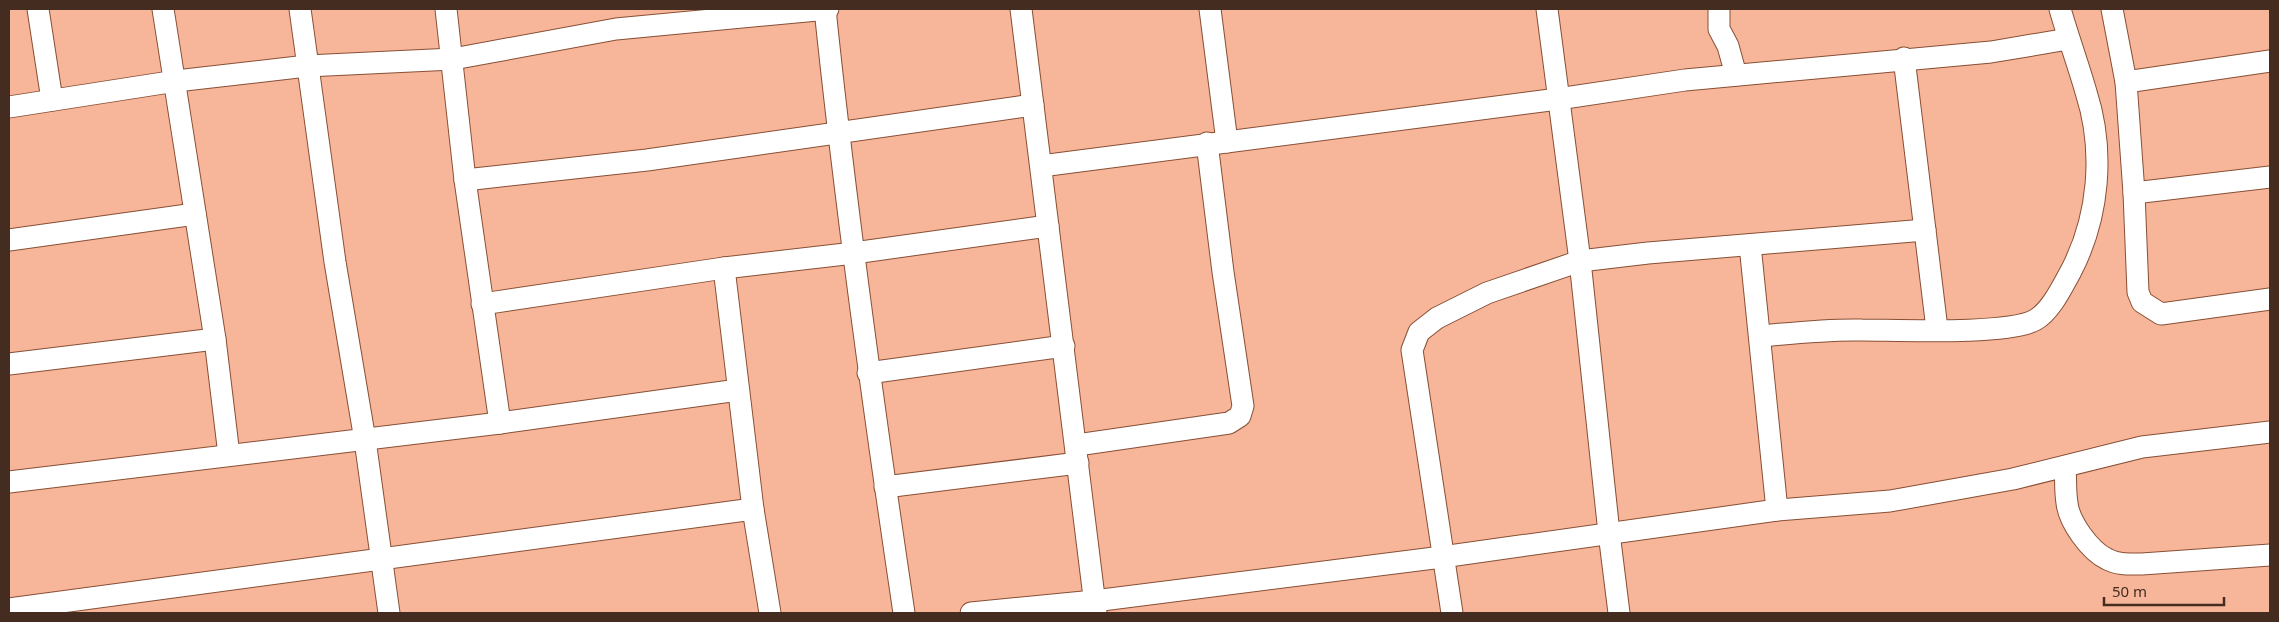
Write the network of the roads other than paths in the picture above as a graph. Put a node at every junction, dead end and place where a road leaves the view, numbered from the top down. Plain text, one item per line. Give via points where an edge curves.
1 (38, 9) edge
2 (163, 9) edge
3 (300, 9) edge
4 (446, 9) edge
5 (826, 9) edge
6 (1021, 9) edge
7 (1210, 9) edge
8 (1547, 9) edge
9 (1719, 9) edge
10 (2060, 9) edge
11 (2112, 9) edge
12 (2068, 39) junction
13 (1904, 58) junction
14 (454, 60) junction
15 (2270, 61) edge
16 (307, 66) junction
17 (1736, 75) junction
18 (176, 81) junction
19 (2126, 82) junction
20 (1558, 99) junction
21 (52, 100) junction
22 (1033, 105) junction
23 (9, 106) edge
24 (838, 133) junction
25 (1217, 142) junction
26 (1041, 166) junction
27 (2270, 178) edge
28 (465, 180) junction
29 (2134, 193) junction
30 (195, 214) junction
31 (1048, 226) junction
32 (1925, 230) junction
33 (9, 240) edge
34 (1750, 245) junction
35 (854, 253) junction
36 (1580, 261) junction
37 (724, 268) junction
38 (2270, 300) edge
39 (482, 304) junction
40 (1937, 329) junction
41 (1760, 336) junction
42 (214, 339) junction
43 (1064, 346) junction
44 (9, 364) edge
45 (868, 374) junction
46 (738, 390) junction
47 (500, 423) junction
48 (2270, 432) edge
49 (365, 440) junction
50 (1078, 454) junction
51 (229, 455) junction
52 (2065, 467) junction
53 (9, 482) edge
54 (885, 487) junction
55 (753, 509) junction
56 (1777, 510) junction
57 (1608, 534) junction
58 (2270, 555) edge
59 (1442, 557) junction
60 (382, 558) junction
61 (1095, 607) edge
62 (9, 609) edge
63 (388, 613) edge
64 (770, 613) edge
65 (904, 613) edge
66 (971, 613) edge
67 (1452, 613) edge
68 (1619, 613) edge

1 - 21 street
2 - 18 street
3 - 16 street
4 - 14 street
5 - 14 street via 616,30
5 - 24 street
6 - 22 street
7 - 25 street
8 - 20 street
9 - 17 street via 1720,29
10 - 12 street
11 - 19 street
12 - 13 street via 1991,52
12 - 40 street via 2087,92 2096,133 2097,174 2092,214 2083,247 2064,285 2035,320 2018,325
13 - 17 street
13 - 32 street
14 - 16 street
14 - 28 street
15 - 19 street
16 - 18 street
16 - 49 street
17 - 20 street
18 - 21 street
18 - 30 street
19 - 29 street
20 - 25 street
20 - 36 street
21 - 23 street
22 - 24 street
22 - 26 street
24 - 28 street via 647,160
24 - 35 street
25 - 26 street
25 - 50 street via 1223,272 1243,406 1240,416 1229,423
26 - 31 street
27 - 29 street
28 - 39 street
29 - 38 street via 2138,292 2142,302 2161,314
30 - 33 street
30 - 42 street
31 - 35 street
31 - 43 street
32 - 34 street
32 - 40 street
34 - 36 street
34 - 41 street
35 - 37 street
35 - 45 street
36 - 57 street
36 - 59 street via 1487,293 1437,318 1419,332 1412,350
37 - 39 street
37 - 46 street
39 - 47 street
40 - 41 street via 1832,330
41 - 56 street
42 - 44 street
42 - 51 street
43 - 45 street
43 - 50 street
45 - 54 street
46 - 47 street
46 - 55 street
47 - 49 street
48 - 52 street via 2142,448
49 - 51 street
49 - 60 street
50 - 54 street
50 - 61 street
51 - 53 street
52 - 56 street via 1890,501
52 - 58 street via 2066,504 2072,519 2098,554 2108,560 2142,564
54 - 65 street
55 - 60 street
55 - 64 street
56 - 57 street
57 - 59 street
57 - 68 street
59 - 61 street
59 - 67 street
60 - 62 street
60 - 63 street
61 - 66 street

